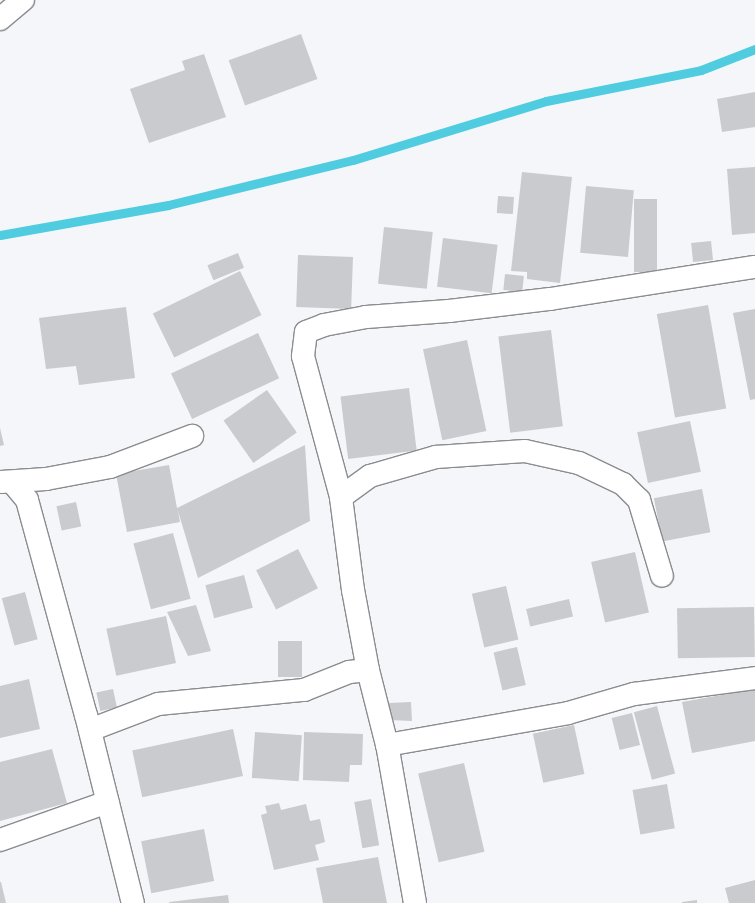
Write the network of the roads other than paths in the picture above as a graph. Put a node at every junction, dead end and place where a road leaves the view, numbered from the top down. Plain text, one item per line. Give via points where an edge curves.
1 (23, 0) edge
2 (0, 19) edge
3 (755, 267) edge
4 (192, 436) dead end
5 (6, 482) edge
6 (340, 497) junction
7 (662, 576) dead end
8 (368, 670) junction
9 (755, 678) edge
10 (90, 730) junction
11 (387, 745) junction
12 (108, 802) junction
13 (0, 840) edge
14 (133, 903) edge
15 (415, 903) edge

1 - 2 street
3 - 6 street via 550,299 449,311 366,317 324,325 306,332 302,356
4 - 5 street via 110,467 46,479
5 - 10 street via 27,500
6 - 7 street via 370,476 436,457 525,451 579,463 623,484 639,500
6 - 8 street via 353,590
8 - 10 street via 349,672 304,690 158,704
8 - 11 street
9 - 11 street via 634,694 568,713
10 - 12 street
11 - 15 street
12 - 13 street
12 - 14 street

